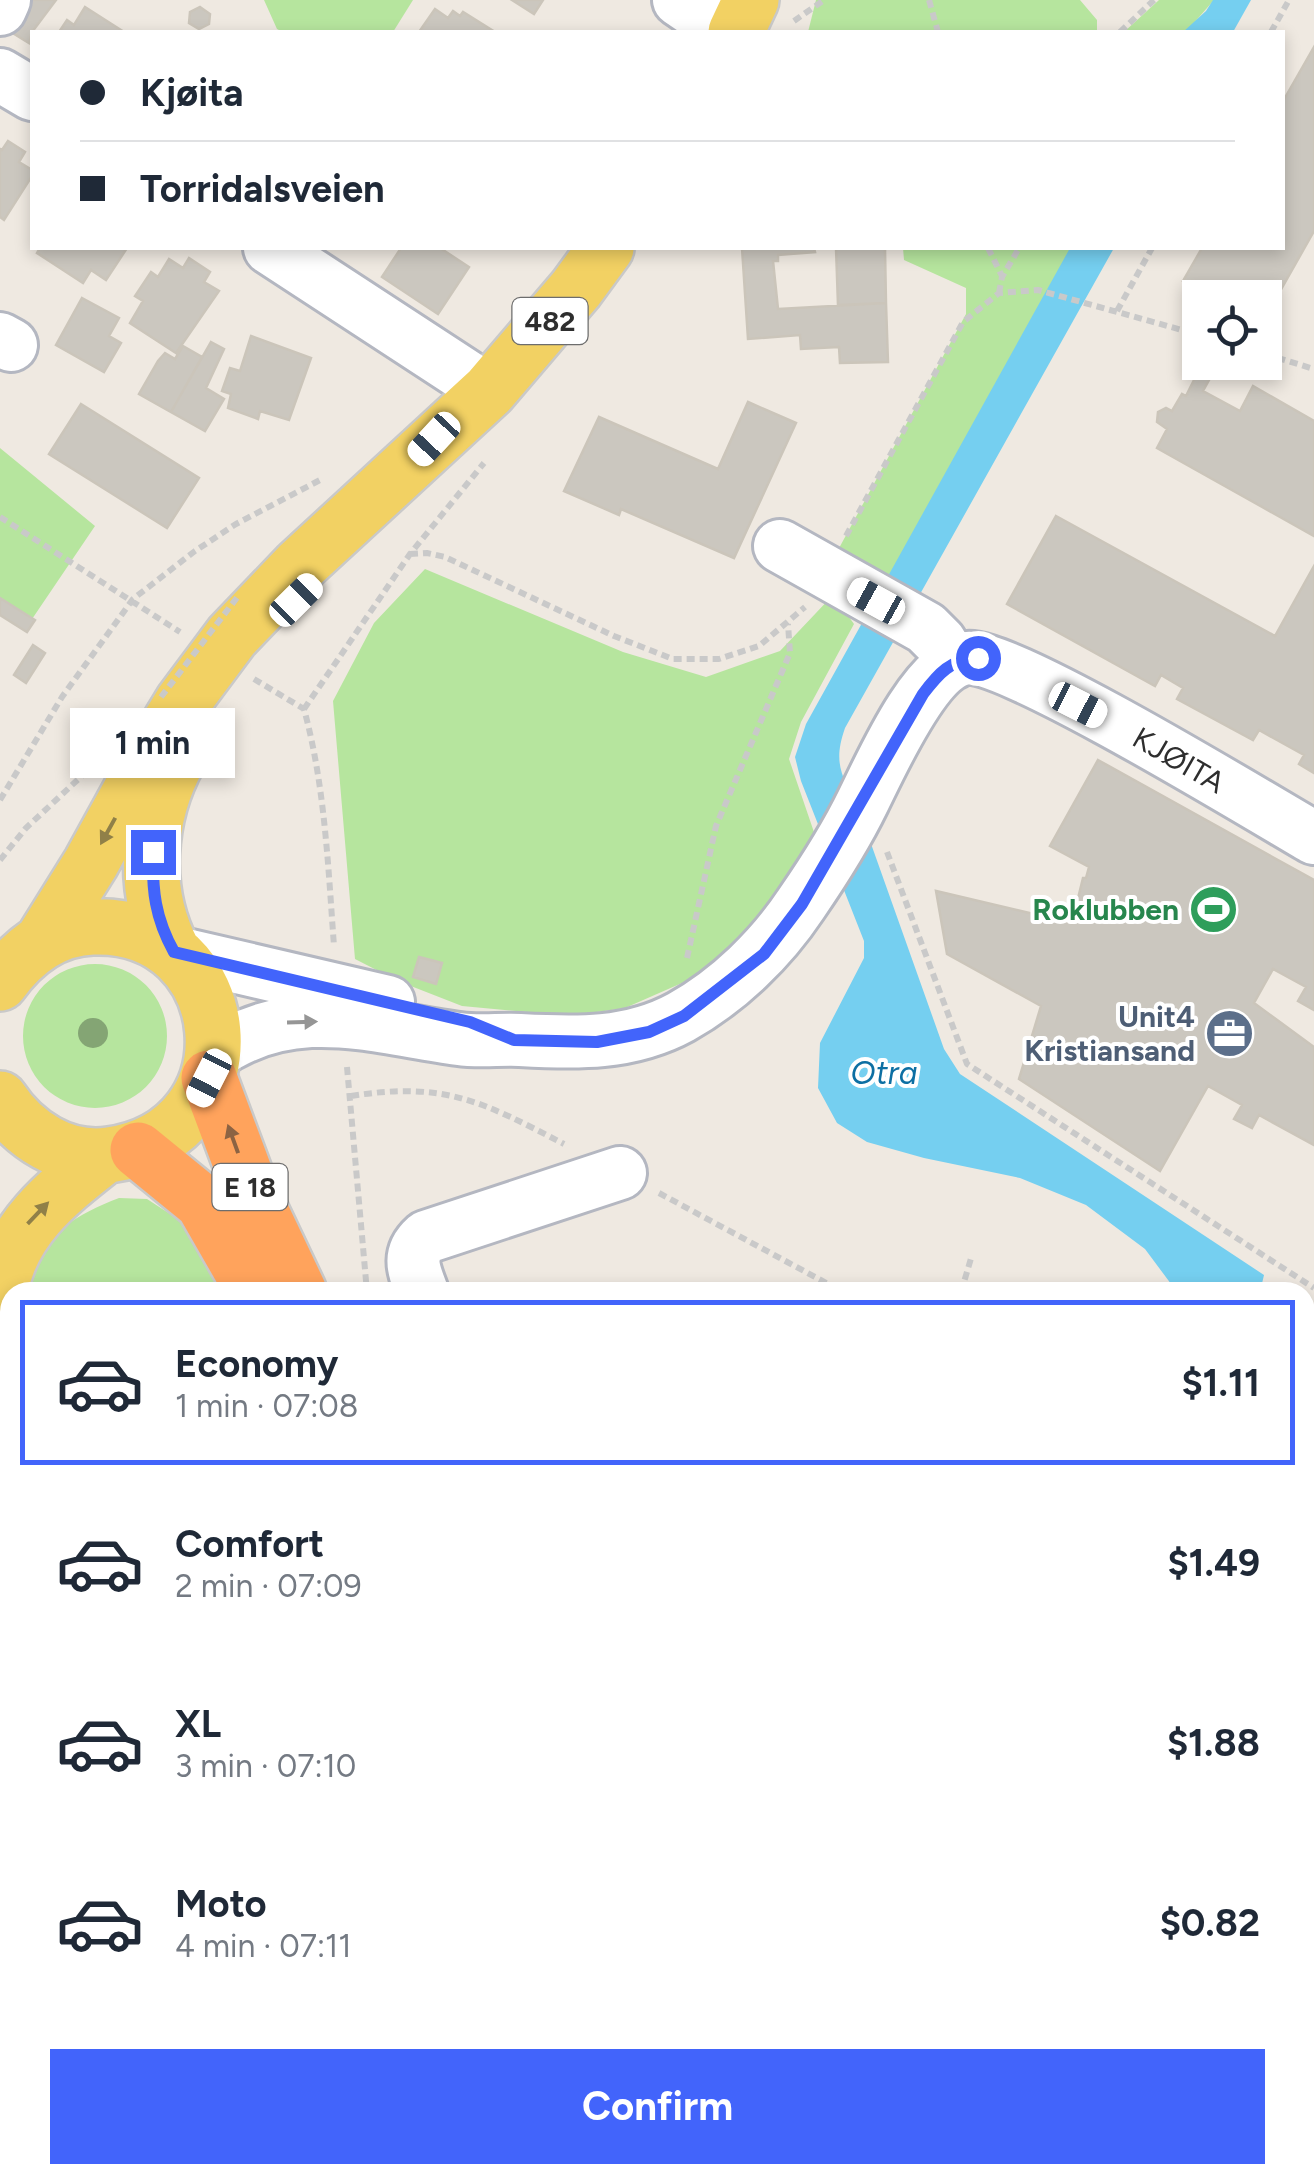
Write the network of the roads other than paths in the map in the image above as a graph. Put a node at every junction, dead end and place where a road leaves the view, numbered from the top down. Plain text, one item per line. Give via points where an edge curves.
1 (4, 0) edge
2 (0, 9) edge
3 (773, 10) edge
4 (739, 30) edge
5 (0, 75) edge
6 (30, 93) edge
7 (273, 250) edge
8 (605, 250) edge
9 (490, 391) junction
10 (780, 546) dead end
11 (939, 646) junction
12 (1314, 838) edge
13 (43, 940) junction
14 (174, 952) junction
15 (0, 983) edge
16 (514, 1040) junction
17 (211, 1067) junction
18 (0, 1099) edge
19 (121, 1153) junction
20 (620, 1173) road end
21 (3, 1282) edge
22 (248, 1282) edge
23 (294, 1282) edge
24 (419, 1282) edge
25 (0, 1396) edge
26 (0, 1445) edge

1 - 2 street
3 - 4 main road
5 - 6 street
7 - 9 street
8 - 9 main road, 482
9 -> 13 main road, 482 via 287,578 223,648 151,754
9 - 14 main road, 482 via 434,472 274,623 234,671 166,779 154,822 155,909
10 - 11 street
11 - 12 street, KJØITA via 1010,670
11 - 16 street via 937,676 802,904 764,954 684,1016 649,1032 597,1042
13 - 14 main road, 482 via 110,926 144,934
13 - 15 main road, 482
14 - 16 street via 470,1022
14 - 17 main road, 482 via 210,1010
17 -> 16 street via 254,1030 280,1022
17 - 19 main road via 194,1109 169,1134
23 -> 17 highway, E 18 via 252,1193
18 - 19 main road via 40,1141 75,1154
21 -> 19 main road via 19,1235 35,1215
19 - 22 highway, E 18 via 202,1203
20 - 24 street via 426,1237 412,1260
25 - 26 main road

